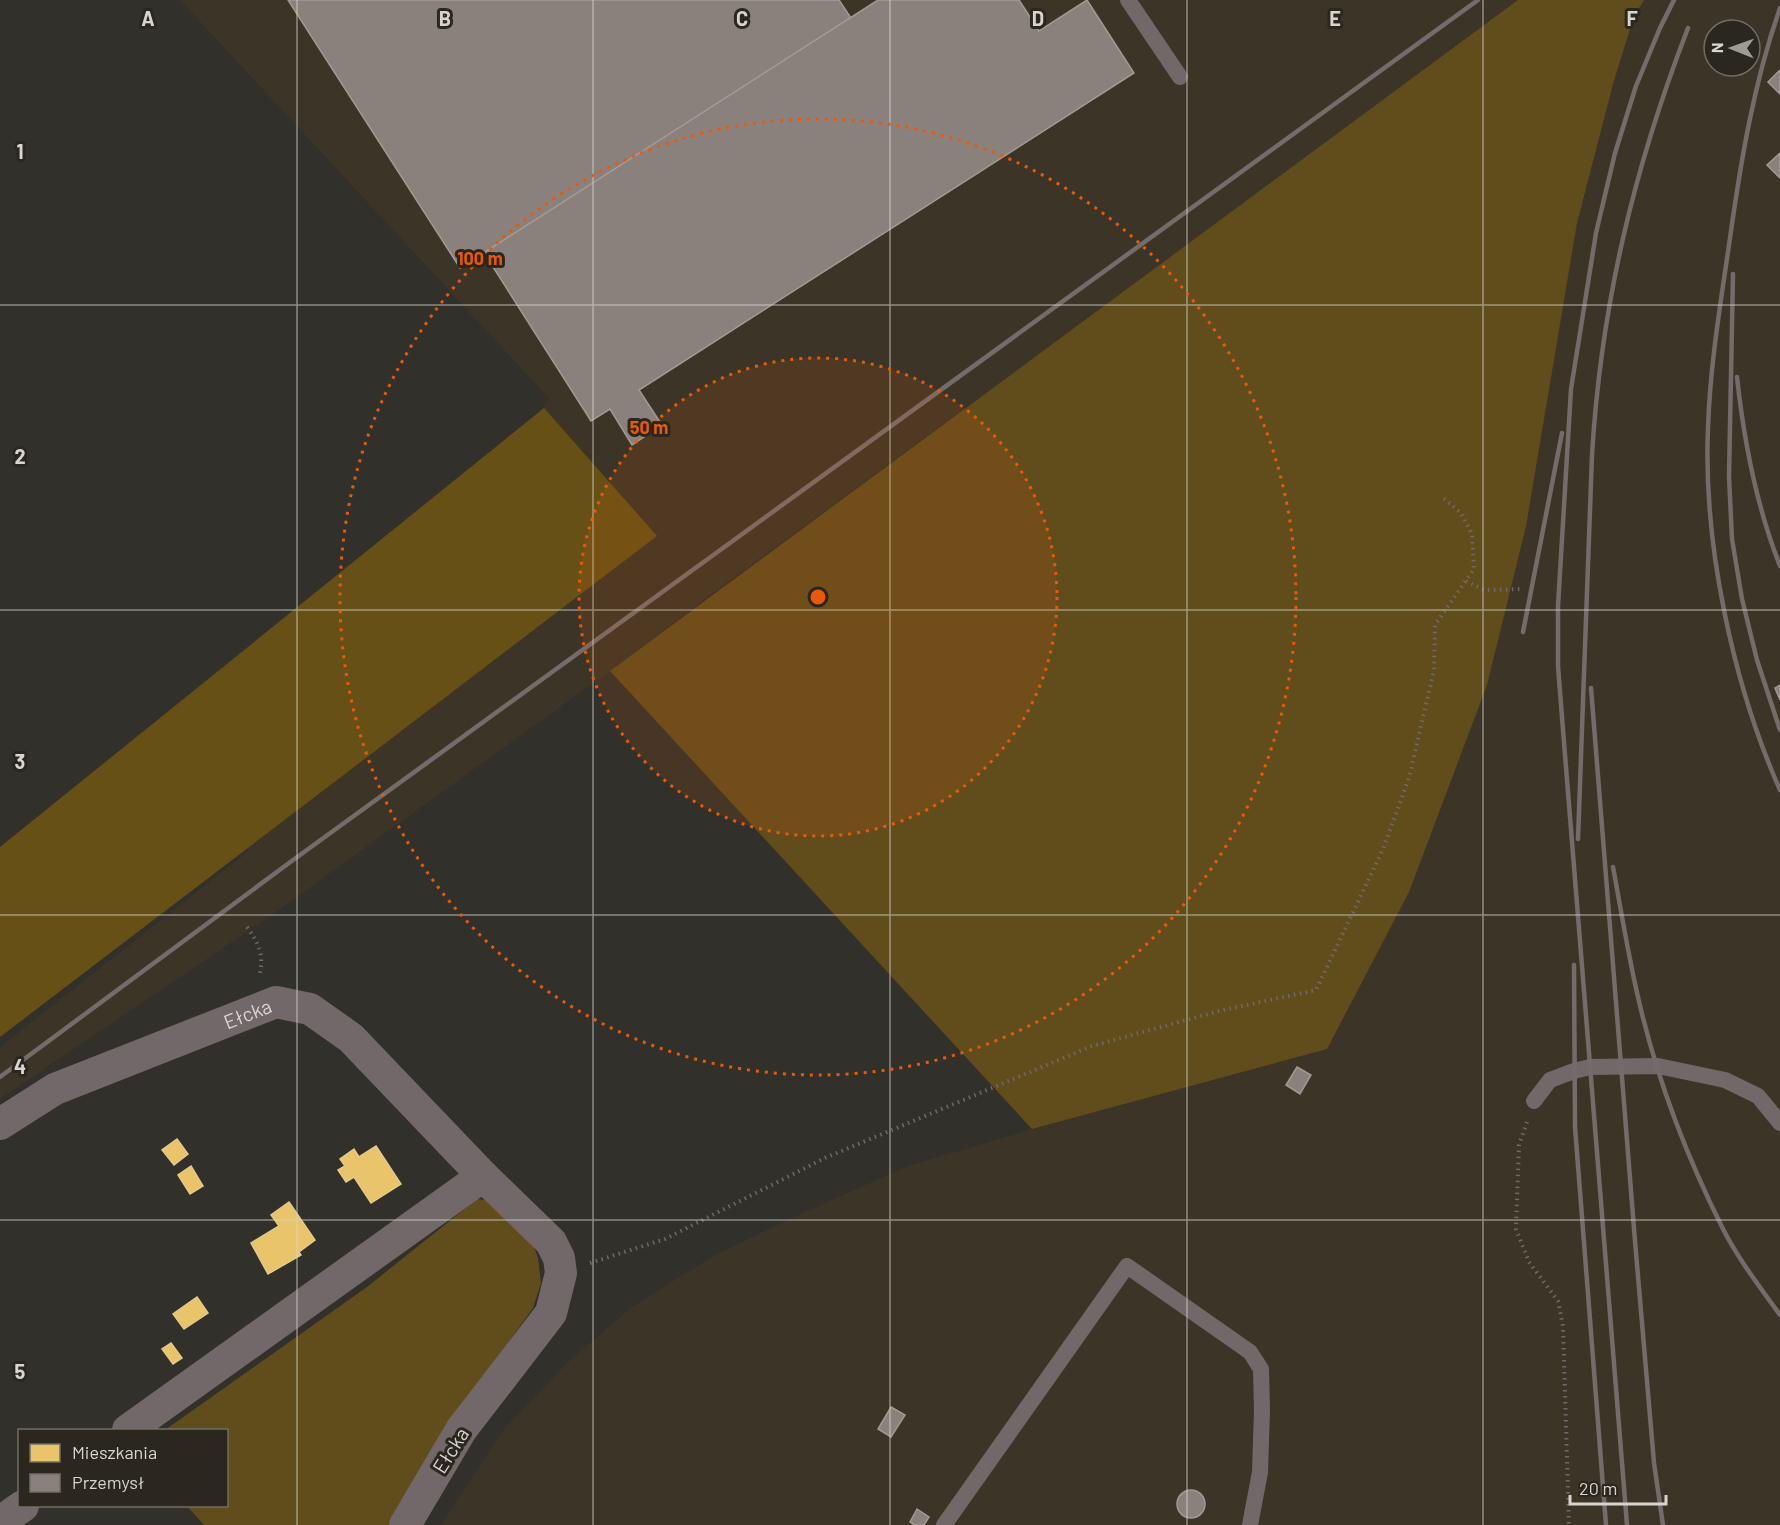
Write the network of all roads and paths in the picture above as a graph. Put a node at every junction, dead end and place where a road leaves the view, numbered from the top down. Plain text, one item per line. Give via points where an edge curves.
1 (1128, 0) edge
2 (1180, 77) dead end
3 (1441, 496) dead end
4 (1466, 581) junction
5 (1524, 590) dead end
6 (247, 927) dead end
7 (252, 1012) junction
8 (1534, 1101) joint
9 (1780, 1123) edge
10 (0, 1124) edge
11 (483, 1176) junction
12 (561, 1273) junction
13 (131, 1429) edge
14 (22, 1507) edge
15 (0, 1522) edge
16 (405, 1525) edge
17 (944, 1525) edge
18 (1250, 1525) edge
19 (1569, 1525) edge

1 - 2 lane
3 - 4 path via 1461,513 1472,534 1474,569
4 - 5 path via 1484,590
4 - 12 path via 1435,625 1434,670 1408,778 1383,849 1316,990 1219,1011 1092,1046 825,1158 665,1239
6 - 7 path via 258,941 262,962
7 - 10 street, Ełcka via 55,1089
7 - 11 street, Ełcka via 276,1002 310,1009 326,1020 351,1038
8 - 9 lane via 1550,1080 1590,1066 1658,1066 1725,1080 1758,1096
8 - 19 path via 1519,1145 1516,1229 1529,1262 1558,1301 1563,1326
11 - 12 street, Ełcka via 551,1242
11 - 13 street
12 - 16 street, Ełcka via 551,1313 461,1430
14 - 15 street
17 - 18 lane via 1127,1266 1250,1352 1261,1369 1260,1472

